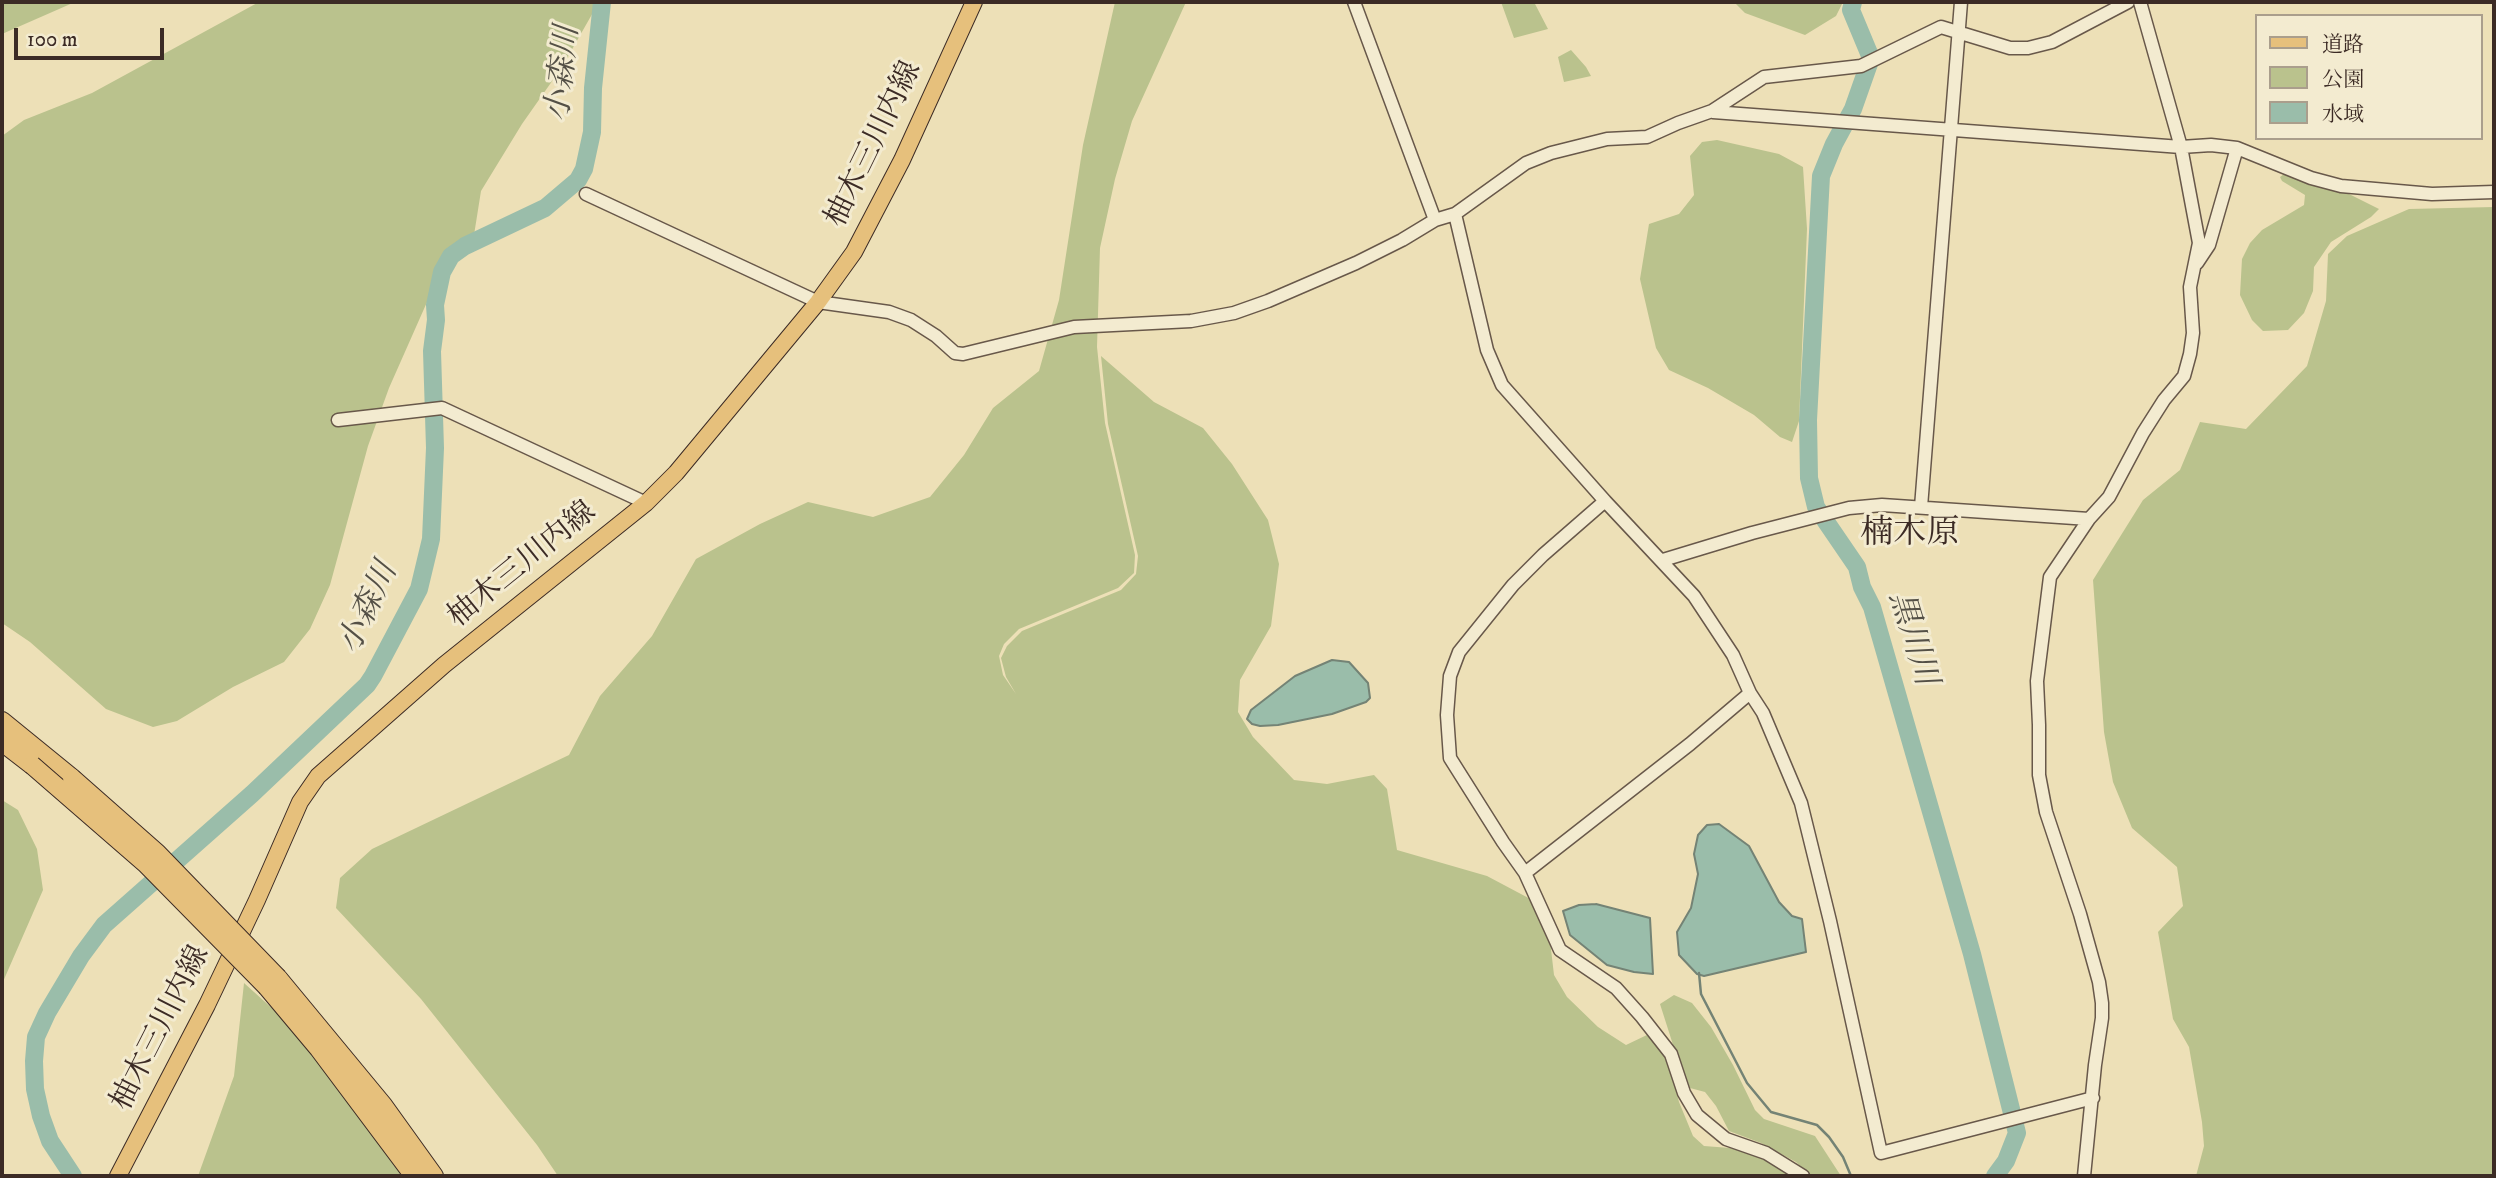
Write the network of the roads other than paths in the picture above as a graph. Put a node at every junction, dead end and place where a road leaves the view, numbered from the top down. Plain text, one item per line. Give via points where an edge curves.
1 (974, 2) edge
2 (1354, 2) edge
3 (1961, 2) edge
4 (2128, 2) edge
5 (2140, 2) edge
6 (1960, 33) junction
7 (1712, 111) junction
8 (1951, 130) junction
9 (2180, 148) junction
10 (2237, 148) junction
11 (2494, 192) edge
12 (586, 194) dead end
13 (1455, 214) junction
14 (1435, 220) junction
15 (2193, 270) junction
16 (818, 302) junction
17 (338, 420) dead end
18 (1605, 501) junction
19 (646, 503) junction
20 (1922, 507) junction
21 (2089, 519) junction
22 (1663, 560) junction
23 (1750, 693) junction
24 (2, 721) edge
25 (2, 742) edge
26 (1525, 873) junction
27 (273, 982) junction
28 (2092, 1098) junction
29 (118, 1176) edge
30 (414, 1176) edge
31 (434, 1176) edge
32 (1803, 1176) edge
33 (2084, 1176) edge

1 - 16 main road, 柚木三川内線 via 873,219
2 - 14 street
3 - 6 street
4 - 6 street via 2052,42 2028,48 2010,48
5 - 9 street
6 - 7 street via 1941,27 1861,66 1764,77
6 - 8 street
7 - 8 street
7 - 13 street via 1647,137 1608,139 1526,163
8 - 9 street
8 - 20 street
9 - 10 street
9 - 15 street via 2199,243
10 - 11 street via 2341,186 2432,194
10 - 15 street via 2209,245
12 - 16 street
13 - 14 street
13 - 18 street via 1495,374
14 - 16 street via 1356,263 1234,313 1191,321 1074,327 963,354 911,320 889,312
15 - 21 street via 2193,333 2184,376 2143,433 2109,497
16 - 19 main road, 柚木三川内線
17 - 19 street via 442,408
18 - 22 street
18 - 26 street via 1513,585 1459,652 1450,676 1450,758
19 - 29 main road, 柚木三川内線 via 444,665 318,776 300,802 207,1005
20 - 21 street
20 - 22 street via 1849,508
21 - 28 street via 2050,577 2037,681 2041,787 2102,1003
22 - 23 street via 1695,596
23 - 26 street
23 - 28 street via 1801,803 1881,1153
24 - 27 highway, bridge via 157,853
25 - 27 highway, bridge via 146,864
26 - 32 street via 1560,950 1616,988 1642,1017 1671,1054 1697,1115 1726,1139 1766,1153
27 - 30 highway
27 - 31 highway via 383,1105
28 - 33 street

